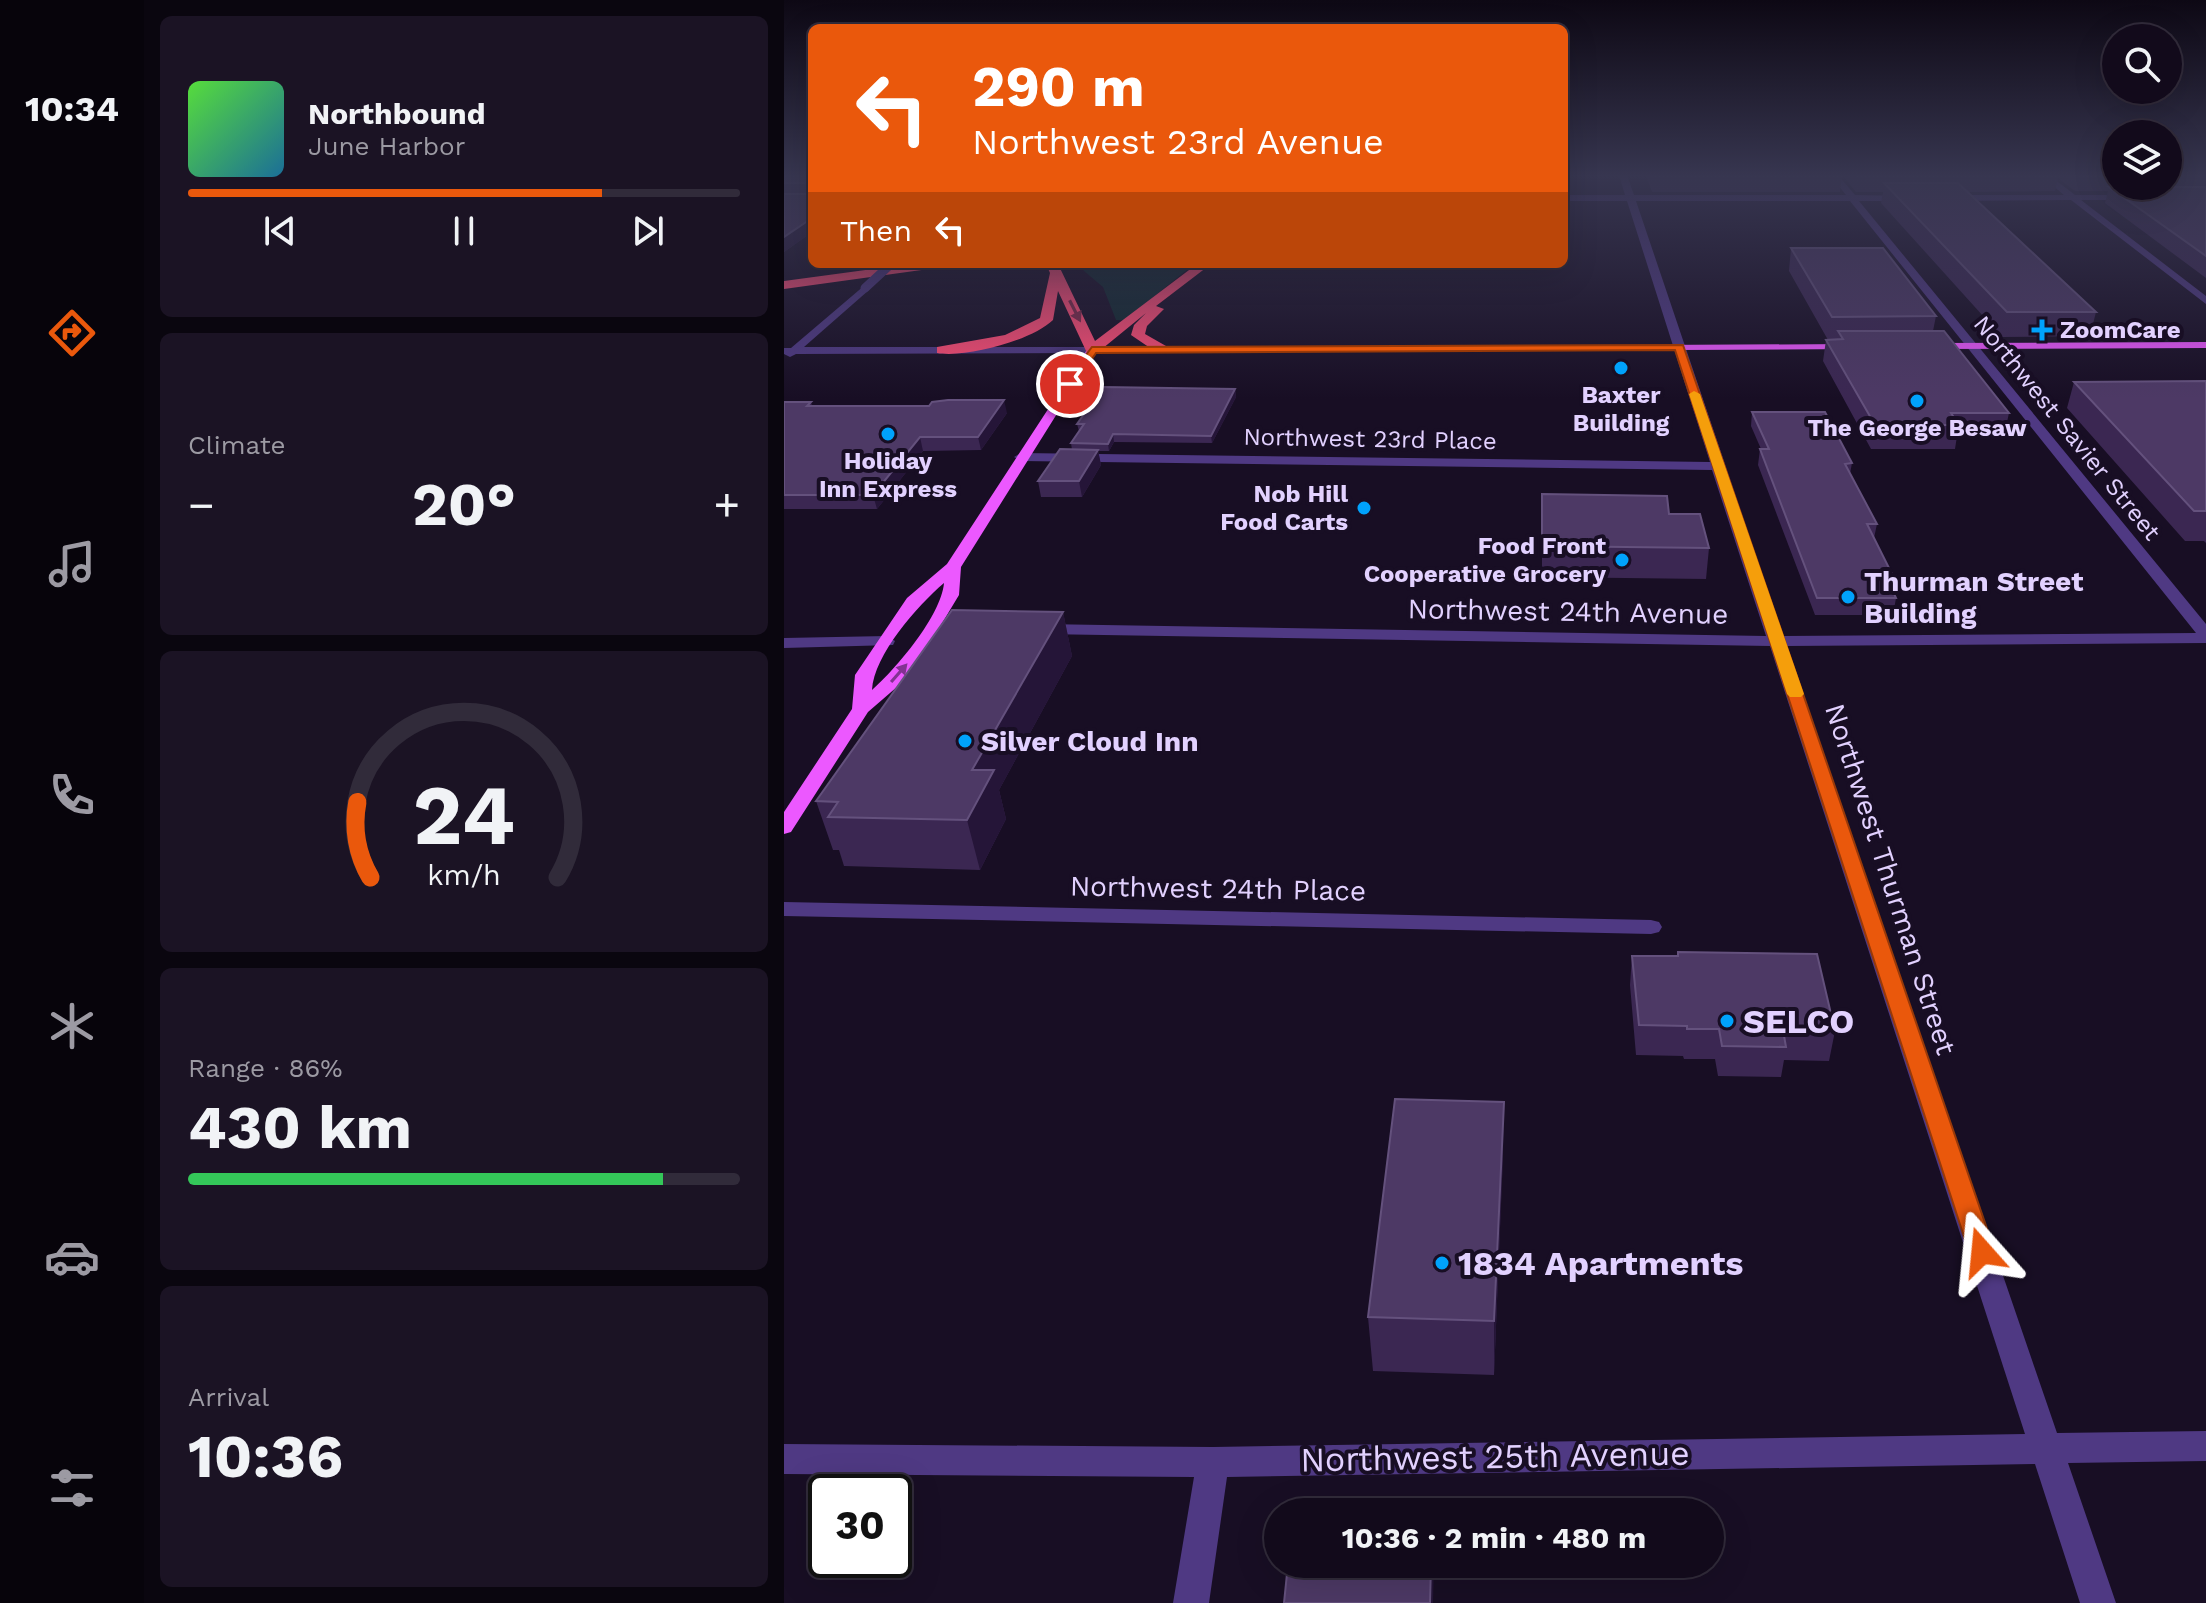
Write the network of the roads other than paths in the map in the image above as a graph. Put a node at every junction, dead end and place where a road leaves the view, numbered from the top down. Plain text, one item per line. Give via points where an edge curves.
1 (1648, 250) edge
2 (1895, 250) edge
3 (2141, 250) edge
4 (808, 268) edge
5 (887, 268) edge
6 (907, 268) edge
7 (1054, 268) edge
8 (1200, 268) edge
9 (1206, 268) edge
10 (784, 271) edge
11 (784, 285) edge
12 (2206, 301) edge
13 (2206, 345) edge
14 (1915, 346) edge
15 (1972, 346) junction
16 (1679, 347) junction
17 (1869, 347) edge
18 (1161, 349) junction
19 (942, 350) junction
20 (1092, 350) junction
21 (787, 353) edge
22 (1021, 457) junction
23 (1718, 466) junction
24 (953, 567) junction
25 (955, 629) edge
26 (1019, 629) edge
27 (930, 630) junction
28 (2206, 636) edge
29 (887, 641) junction
30 (1778, 641) junction
31 (784, 643) edge
32 (861, 709) junction
33 (784, 828) edge
34 (784, 909) edge
35 (1651, 927) dead end
36 (2206, 1446) edge
37 (2046, 1447) junction
38 (784, 1459) edge
39 (1213, 1462) junction
40 (1191, 1603) edge
41 (2098, 1603) edge

1 - 16 street, Northwest Thurman Street
2 - 15 street, Northwest Savier Street
3 - 12 street
4 - 10 highway
5 - 21 street, bridge
6 - 11 highway
7 - 19 highway via 1046,320 1000,340
7 -> 20 highway
8 - 20 highway
9 - 18 highway via 1141,325 1138,335
13 - 15 main road
14 - 15 main road
15 - 28 street, Northwest Savier Street
16 - 17 main road
16 - 18 main road
16 - 23 street, Northwest Thurman Street
18 - 20 main road
19 - 20 street
19 - 21 street
20 - 22 main road
22 - 23 street, Northwest 23rd Place
22 - 24 main road
23 - 30 street, Northwest Thurman Street
24 - 27 main road via 951,595
24 - 29 main road via 913,601
25 - 27 street
26 - 30 street, Northwest 24th Avenue
32 -> 27 main road via 899,676
28 - 30 street, Northwest 24th Avenue
29 - 31 street
29 - 32 main road via 864,675
30 - 37 street, Northwest Thurman Street
32 - 33 main road
34 - 35 street, Northwest 24th Place
36 - 37 street, Northwest 25th Avenue
37 - 39 street, Northwest 25th Avenue
37 - 41 street, Northwest Thurman Street
38 - 39 street, Northwest 25th Avenue
39 - 40 street

